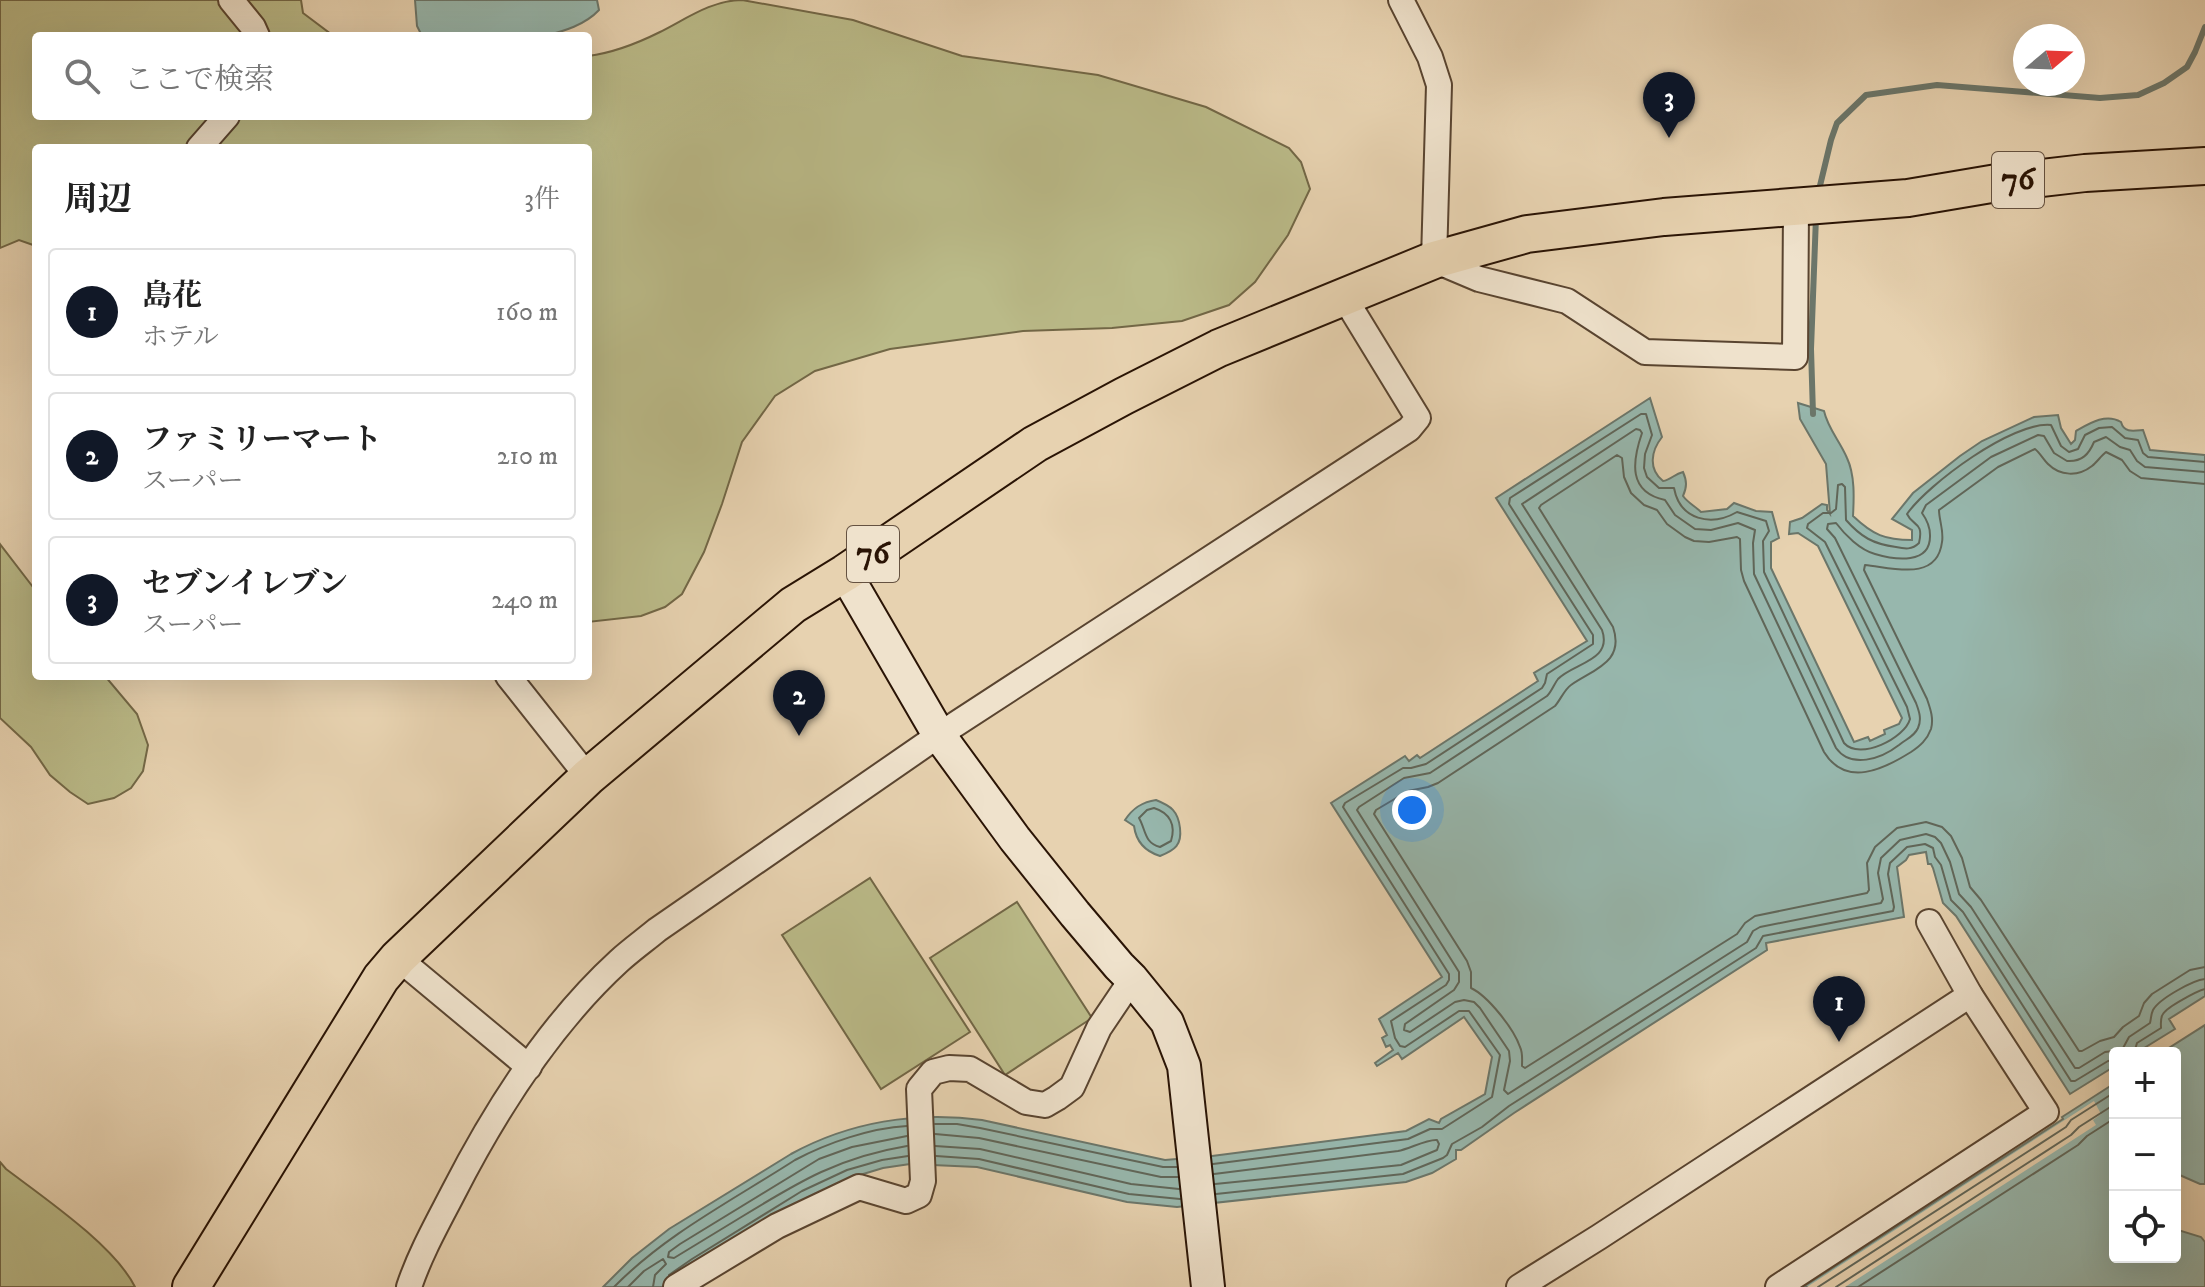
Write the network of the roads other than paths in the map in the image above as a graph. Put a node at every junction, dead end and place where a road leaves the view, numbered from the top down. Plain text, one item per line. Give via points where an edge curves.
1 (231, 0) edge
2 (1385, 0) edge
3 (1401, 0) edge
4 (255, 32) edge
5 (1419, 34) junction
6 (224, 120) edge
7 (202, 144) edge
8 (2205, 166) edge
9 (1812, 205) junction
10 (1434, 260) junction
11 (1344, 297) junction
12 (845, 573) junction
13 (511, 680) edge
14 (939, 735) junction
15 (588, 777) junction
16 (1929, 922) dead end
17 (398, 958) junction
18 (1132, 979) junction
19 (1970, 995) junction
20 (529, 1067) junction
21 (191, 1287) edge
22 (409, 1287) edge
23 (676, 1287) edge
24 (1208, 1287) edge
25 (1519, 1287) edge
26 (1778, 1287) edge

1 - 4 street
2 - 5 street
3 - 5 street
5 - 10 street via 1439,85
6 - 7 street
8 - 9 main road, 76 via 2085,173 1908,198
9 - 10 main road, 76 via 1544,231
9 - 10 street via 1795,357 1645,352 1567,301 1479,279
10 - 11 main road, 76
11 - 12 main road, 76 via 1219,348 1035,444
11 - 14 street via 1418,418 1409,429
12 - 14 street
12 - 15 main road, 76 via 793,605
13 - 15 street
14 - 18 street via 1015,839
14 - 20 street via 657,930 608,972
15 - 17 main road, 76
16 - 19 street
17 - 20 street
17 - 21 main road, 76
18 - 23 street via 1099,1028 1072,1087 1045,1105 1026,1102 970,1069 933,1072 919,1089 919,1195 906,1201 859,1187 777,1226
18 - 24 street via 1167,1022 1184,1066
19 - 25 street
19 - 26 street via 2046,1112
20 - 22 street via 468,1163

